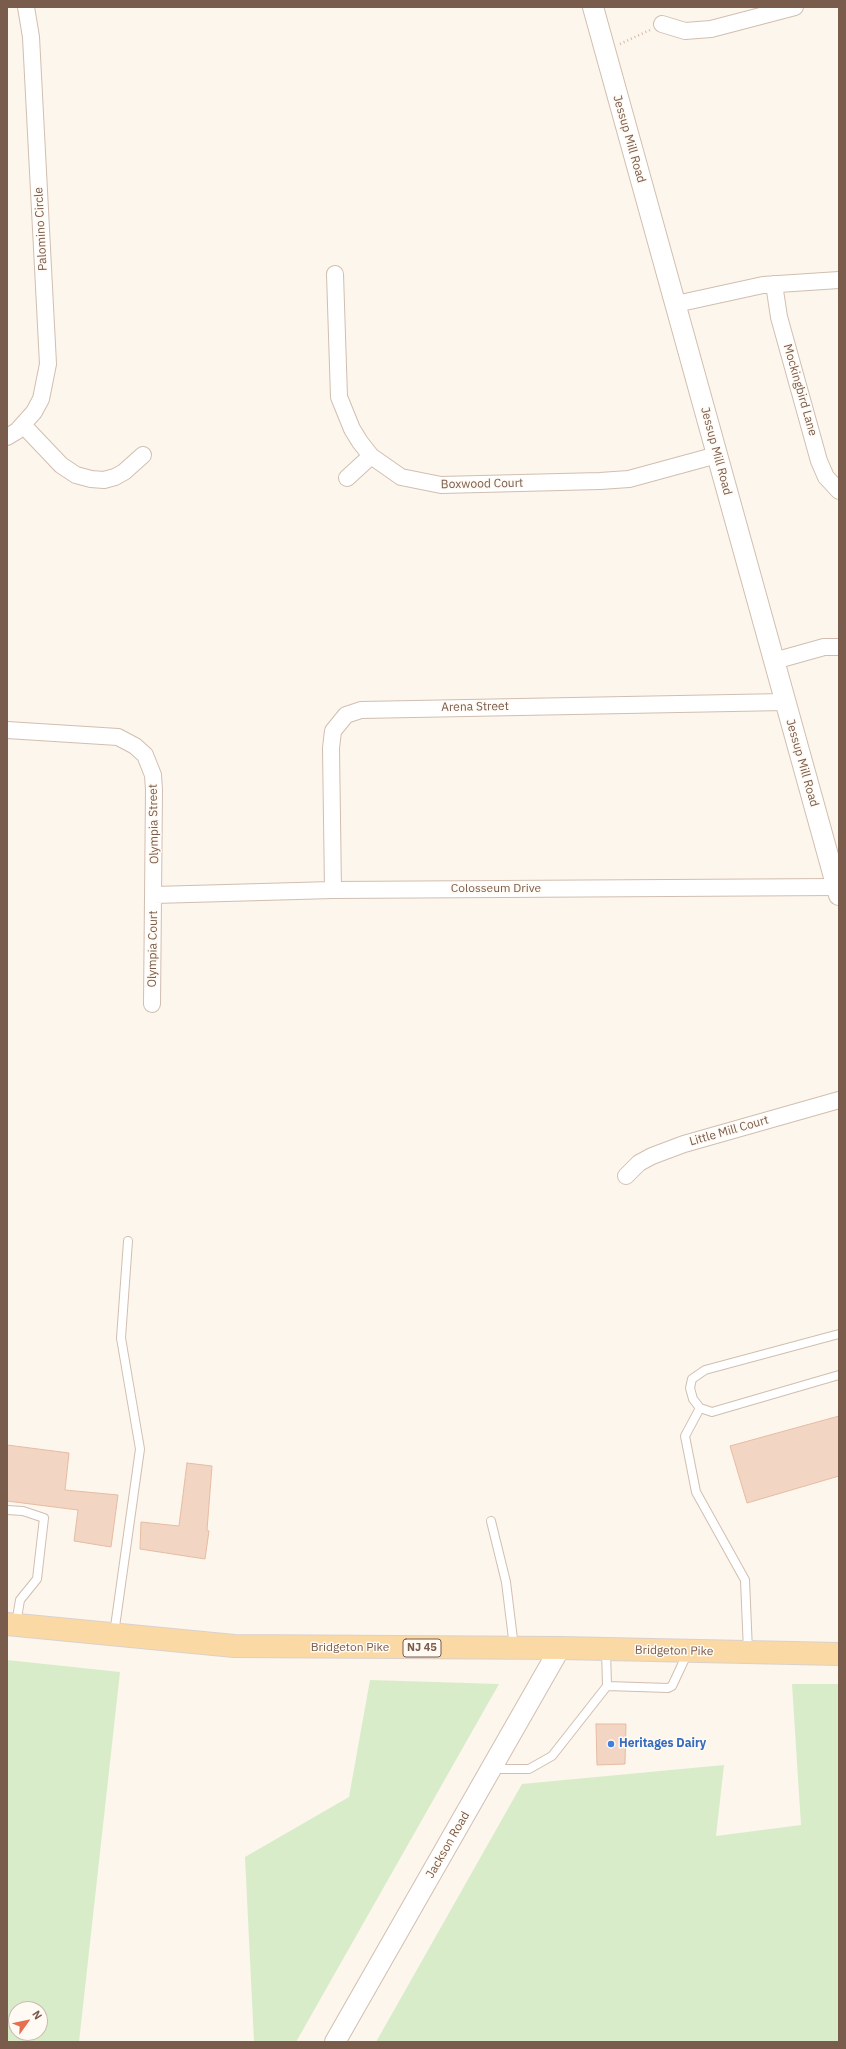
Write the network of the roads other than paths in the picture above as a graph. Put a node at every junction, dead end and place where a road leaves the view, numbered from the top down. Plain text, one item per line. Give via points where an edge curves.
1 (26, 7) edge
2 (593, 7) edge
3 (795, 7) edge
4 (662, 24) road end
5 (335, 274) dead end
6 (839, 280) edge
7 (774, 284) junction
8 (676, 304) junction
9 (22, 425) junction
10 (7, 437) edge
11 (143, 455) dead end
12 (717, 455) junction
13 (371, 456) junction
14 (347, 478) dead end
15 (839, 491) edge
16 (839, 647) edge
17 (774, 661) junction
18 (785, 702) junction
19 (7, 730) edge
20 (835, 864) edge
21 (333, 890) junction
22 (838, 891) edge
23 (154, 895) junction
24 (152, 1004) dead end
25 (839, 1100) edge
26 (626, 1176) dead end
27 (128, 1241) dead end
28 (839, 1334) edge
29 (839, 1375) edge
30 (700, 1408) junction
31 (7, 1510) edge
32 (492, 1521) dead end
33 (11, 1625) edge
34 (114, 1635) junction
35 (514, 1648) junction
36 (560, 1648) junction
37 (606, 1649) junction
38 (689, 1651) junction
39 (748, 1652) junction
40 (839, 1654) edge
41 (607, 1686) junction
42 (491, 1769) junction
43 (335, 2042) edge

1 - 9 street, Palomino Circle via 31,37 48,364 41,399 34,412
2 - 8 street, Jessup Mill Road
3 - 4 street via 711,29 685,32
5 - 13 street, Boxwood Court via 338,397 352,429
6 - 7 street
7 - 8 street via 738,289
7 - 15 street, Mockingbird Lane via 780,317 820,461 826,477
8 - 12 street, Jessup Mill Road
9 - 10 street, Palomino Circle
9 - 11 street via 61,465 76,475 91,479 104,480 115,477
12 - 13 street, Boxwood Court via 629,478 441,485 401,477
12 - 17 street, Jessup Mill Road
13 - 14 street
16 - 17 street via 824,647
17 - 18 street, Jessup Mill Road
18 - 20 street, Jessup Mill Road
18 - 21 street, Arena Street via 361,710 346,715 333,731 331,748
19 - 23 street, Olympia Street via 118,737 145,755 153,775 154,790
20 - 22 street, Jessup Mill Road
21 - 22 street, Colosseum Drive
21 - 23 street, Colosseum Drive
23 - 24 street, Olympia Court
25 - 26 street, Little Mill Court via 684,1144 639,1163
27 - 34 lane via 122,1338 140,1449
28 - 30 lane via 698,1373 692,1379 690,1388 693,1399
29 - 30 lane via 712,1412
30 - 39 lane via 685,1436 696,1492 745,1580
31 - 33 lane via 23,1511 44,1518 37,1579 20,1600
32 - 35 lane via 506,1582
33 - 34 main road, Bridgeton Pike / NJ 45
34 - 35 main road, Bridgeton Pike / NJ 45 via 224,1646
35 - 36 main road, Bridgeton Pike / NJ 45
36 - 37 main road, Bridgeton Pike / NJ 45
36 - 42 street, Jackson Road
37 - 38 main road, Bridgeton Pike / NJ 45
37 - 41 lane
38 - 39 main road, Bridgeton Pike / NJ 45
38 - 41 lane via 672,1686 668,1688
39 - 40 main road, Bridgeton Pike / NJ 45
41 - 42 lane via 552,1756 529,1769
42 - 43 street, Jackson Road

